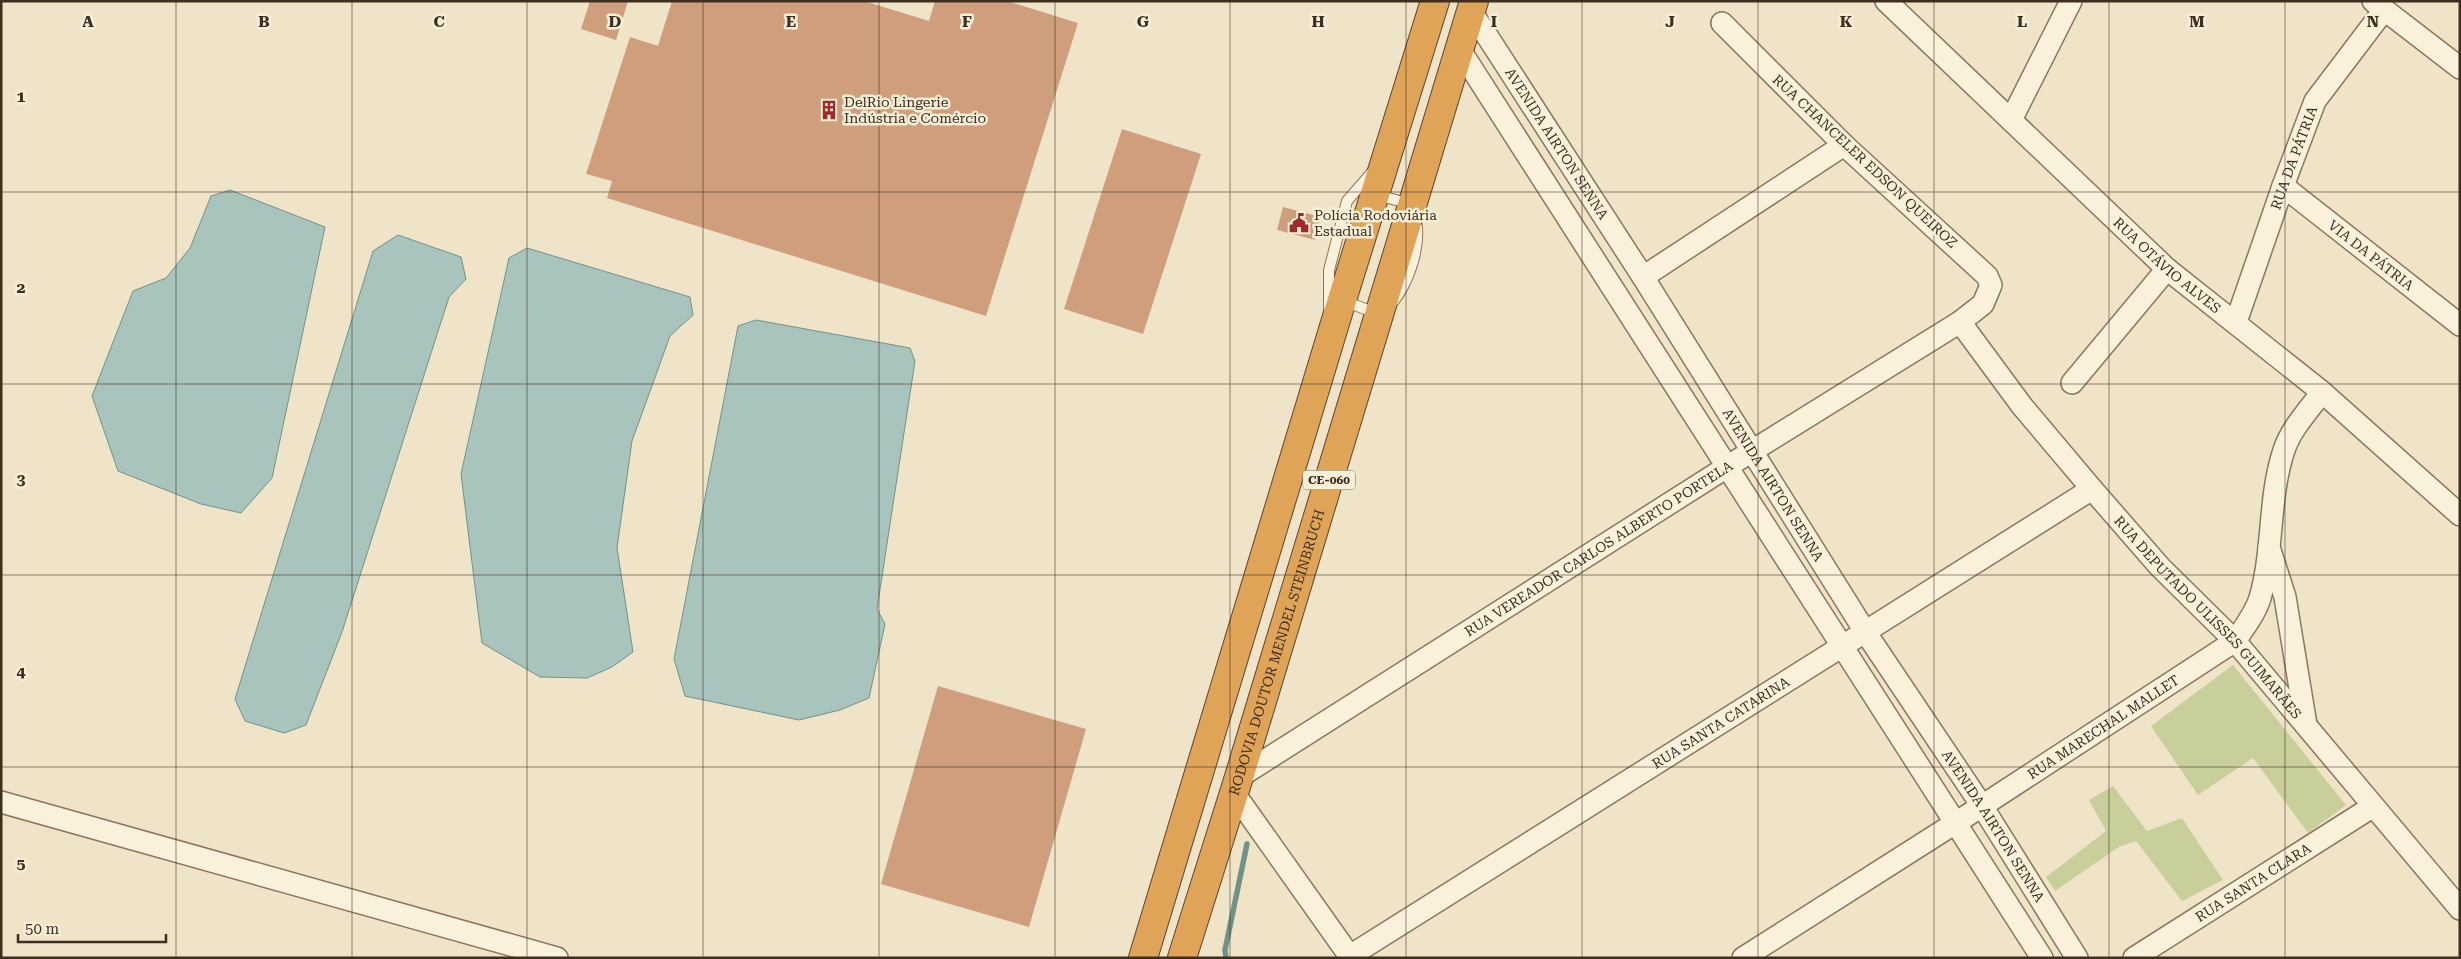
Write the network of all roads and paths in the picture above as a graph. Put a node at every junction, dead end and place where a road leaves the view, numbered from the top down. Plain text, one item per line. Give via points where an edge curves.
1 (1435, 1) edge
2 (1886, 1) edge
3 (2071, 1) edge
4 (1472, 6) edge
5 (2378, 6) edge
6 (1722, 23) dead end
7 (1460, 50) junction
8 (2458, 64) edge
9 (2011, 120) junction
10 (1844, 145) junction
11 (1388, 154) junction
12 (2283, 186) junction
13 (1375, 194) junction
14 (1412, 205) junction
15 (2167, 269) junction
16 (1643, 277) junction
17 (1342, 300) junction
18 (1984, 304) joint
19 (1664, 311) junction
20 (1380, 314) junction
21 (1960, 322) junction
22 (2236, 322) junction
23 (2460, 325) edge
24 (1639, 328) junction
25 (1331, 338) junction
26 (2072, 383) dead end
27 (2322, 392) junction
28 (1752, 451) junction
29 (1728, 468) junction
30 (2092, 489) junction
31 (2460, 515) edge
32 (2269, 547) junction
33 (1866, 633) junction
34 (2235, 641) junction
35 (1844, 647) junction
36 (2306, 728) junction
37 (1236, 785) junction
38 (1, 802) edge
39 (1982, 806) junction
40 (2372, 807) junction
41 (1955, 823) junction
42 (2460, 909) edge
43 (1350, 957) edge
44 (557, 958) edge
45 (1143, 958) edge
46 (1182, 958) edge
47 (1743, 958) edge
48 (2042, 958) edge
49 (2077, 958) edge
50 (2134, 958) edge

1 - 11 highway, CE-060
2 - 9 street, RUA OTÁVIO ALVES
3 - 9 street
4 - 7 highway, RODOVIA DOUTOR MENDEL STEINBRUCH / CE-060
4 - 16 street, AVENIDA AIRTON SENNA
5 - 8 street
5 - 12 street, RUA DA PÁTRIA via 2316,100
6 - 10 street, RUA CHANCELER EDSON QUEIROZ
7 - 14 highway, RODOVIA DOUTOR MENDEL STEINBRUCH / CE-060
7 - 24 street, AVENIDA AIRTON SENNA
9 - 15 street, RUA OTÁVIO ALVES
10 - 16 street
10 - 18 street, RUA CHANCELER EDSON QUEIROZ via 1987,276 1991,285
11 - 13 highway, CE-060
11 - 25 lane via 1348,201 1329,270
12 - 22 street, RUA DA PÁTRIA
12 - 23 street, VIA DA PÁTRIA
13 - 14 lane
13 - 17 highway, CE-060
14 - 20 highway, RODOVIA DOUTOR MENDEL STEINBRUCH / CE-060
15 - 22 street, RUA OTÁVIO ALVES
15 - 26 street
16 - 19 street, AVENIDA AIRTON SENNA
17 - 20 lane
17 - 25 highway, CE-060
18 - 21 street, RUA VEREADOR CARLOS ALBERTO PORTELA
19 - 24 street
19 - 28 street, AVENIDA AIRTON SENNA
20 - 37 highway, RODOVIA DOUTOR MENDEL STEINBRUCH / CE-060
21 - 28 street, RUA VEREADOR CARLOS ALBERTO PORTELA
21 - 30 street, RUA DEPUTADO ULISSES GUIMARÃES via 2022,406
22 - 27 street, RUA OTÁVIO ALVES
24 - 29 street, AVENIDA AIRTON SENNA
25 - 45 highway, CE-060
27 - 31 street, RUA OTÁVIO ALVES
27 - 32 street, RUA MARECHAL MALLET via 2291,433 2284,451 2272,507
28 - 29 street, RUA VEREADOR CARLOS ALBERTO PORTELA
28 - 33 street, AVENIDA AIRTON SENNA
29 - 35 street, AVENIDA AIRTON SENNA
29 - 37 street, RUA VEREADOR CARLOS ALBERTO PORTELA
30 - 33 street, RUA SANTA CATARINA
30 - 34 street, RUA DEPUTADO ULISSES GUIMARÃES via 2160,566
32 - 34 street, RUA MARECHAL MALLET via 2260,599
32 - 36 street via 2285,597
33 - 35 street, RUA SANTA CATARINA
33 - 39 street, AVENIDA AIRTON SENNA
34 - 36 street, RUA DEPUTADO ULISSES GUIMARÃES
34 - 39 street, RUA MARECHAL MALLET
35 - 41 street, AVENIDA AIRTON SENNA
35 - 43 street, RUA SANTA CATARINA
36 - 40 street, RUA DEPUTADO ULISSES GUIMARÃES
37 - 43 street
37 - 46 highway, RODOVIA DOUTOR MENDEL STEINBRUCH / CE-060
38 - 44 street
39 - 41 street, RUA MARECHAL MALLET
39 - 49 street, AVENIDA AIRTON SENNA
40 - 42 street, RUA DEPUTADO ULISSES GUIMARÃES
40 - 50 street, RUA SANTA CLARA
41 - 47 street, RUA MARECHAL MALLET
41 - 48 street, AVENIDA AIRTON SENNA

